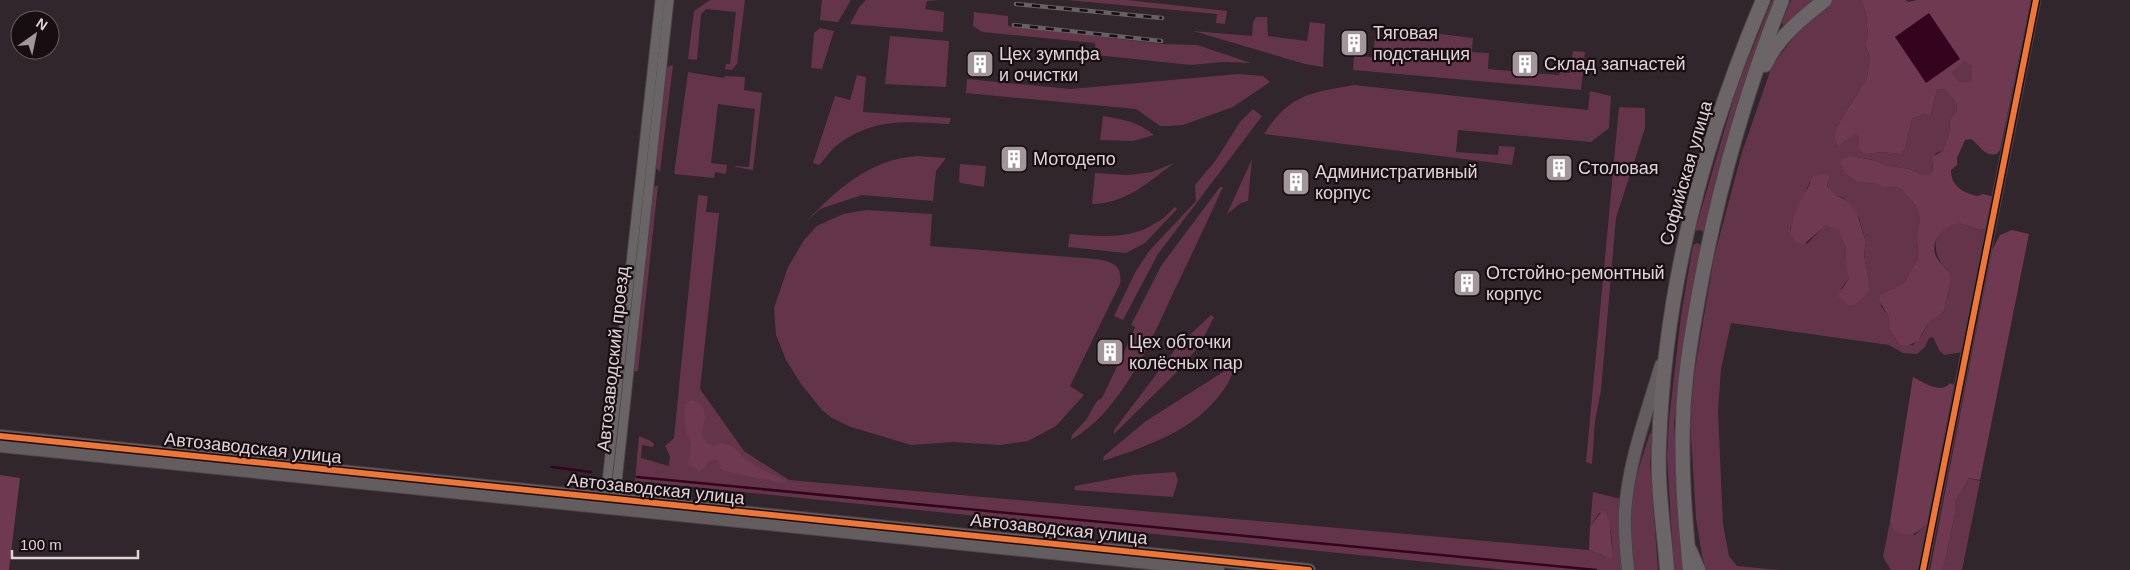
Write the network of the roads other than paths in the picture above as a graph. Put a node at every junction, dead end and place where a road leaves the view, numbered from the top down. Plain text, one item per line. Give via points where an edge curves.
1 (660, 0) edge
2 (669, 0) edge
3 (1763, 0) edge
4 (1782, 0) edge
5 (1825, 0) edge
6 (2036, 0) edge
7 (1744, 108) junction
8 (1685, 240) junction
9 (1708, 245) junction
10 (1666, 348) junction
11 (0, 436) edge
12 (0, 446) edge
13 (610, 502) junction
14 (1687, 538) junction
15 (1218, 570) edge
16 (1309, 570) edge
17 (1628, 570) edge
18 (1667, 570) edge
19 (1690, 570) edge
20 (1701, 570) edge
21 (1923, 570) edge

1 - 13 street, Автозаводский проезд
2 - 13 street, Автозаводский проезд
3 - 8 main road, Софийская улица via 1708,152
4 - 7 main road
5 - 7 main road via 1777,44
6 - 21 street
7 - 9 main road
8 - 9 main road via 1695,236
8 - 10 main road, Софийская улица
9 - 14 main road via 1683,417 1682,477
10 - 17 street via 1629,481 1625,512
10 - 18 main road, Софийская улица via 1659,448
11 - 13 street, Автозаводская улица
12 - 13 street, Автозаводская улица
13 - 15 street, Автозаводская улица
13 - 16 street, Автозаводская улица
14 - 19 main road
14 - 20 street

